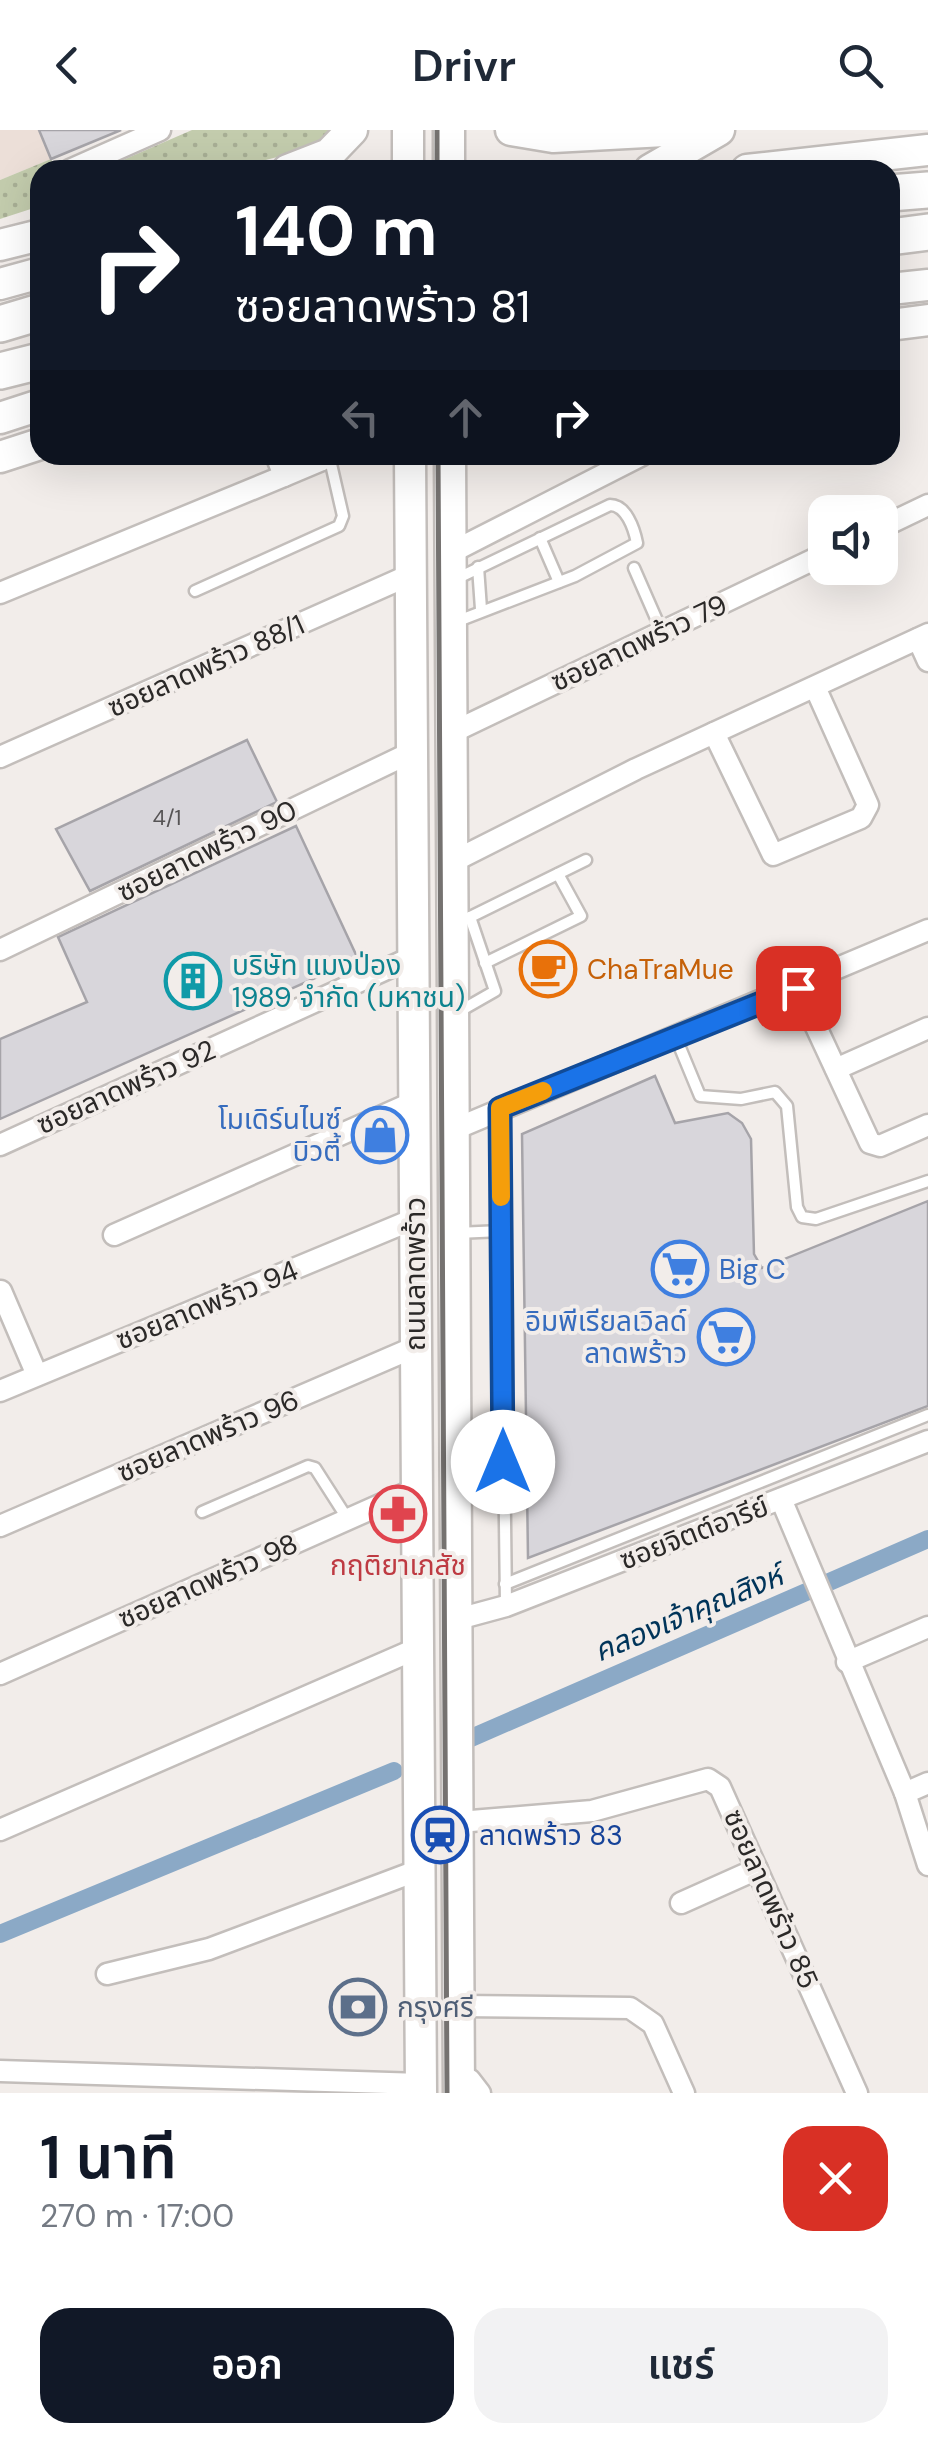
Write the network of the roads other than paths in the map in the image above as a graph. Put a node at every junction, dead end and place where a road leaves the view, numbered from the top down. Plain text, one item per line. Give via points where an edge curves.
1 (160, 130) edge
2 (352, 130) edge
3 (408, 130) edge
4 (449, 130) edge
5 (511, 130) edge
6 (683, 130) edge
7 (719, 130) edge
8 (928, 150) edge
9 (92, 160) edge
10 (314, 160) edge
11 (408, 160) edge
12 (449, 160) edge
13 (667, 160) edge
14 (838, 160) edge
15 (928, 190) edge
16 (900, 192) edge
17 (928, 232) edge
18 (900, 236) edge
19 (30, 237) edge
20 (0, 244) edge
21 (30, 276) edge
22 (0, 284) edge
23 (30, 315) edge
24 (928, 320) edge
25 (900, 323) edge
26 (0, 324) edge
27 (30, 363) edge
28 (0, 372) edge
29 (30, 408) edge
30 (0, 418) edge
31 (30, 447) edge
32 (0, 457) edge
33 (280, 465) edge
34 (310, 465) edge
35 (331, 465) edge
36 (391, 465) edge
37 (410, 465) edge
38 (451, 465) edge
39 (463, 465) edge
40 (624, 465) edge
41 (284, 476) junction
42 (928, 505) edge
43 (411, 512) junction
44 (898, 519) edge
45 (540, 538) junction
46 (458, 556) junction
47 (808, 562) edge
48 (634, 568) dead end
49 (412, 574) junction
50 (559, 582) junction
51 (195, 591) dead end
52 (0, 594) edge
53 (481, 609) junction
54 (453, 625) junction
55 (662, 632) junction
56 (923, 636) edge
57 (928, 661) edge
58 (815, 687) junction
59 (453, 732) junction
60 (714, 733) junction
61 (414, 752) junction
62 (0, 757) edge
63 (586, 860) dead end
64 (454, 861) junction
65 (558, 874) junction
66 (462, 921) junction
67 (928, 930) edge
68 (0, 950) edge
69 (415, 956) junction
70 (485, 963) junction
71 (798, 988) junction
72 (455, 1014) junction
73 (928, 1028) edge
74 (676, 1038) junction
75 (836, 1068) junction
76 (414, 1102) junction
77 (500, 1108) junction
78 (928, 1125) edge
79 (455, 1130) junction
80 (0, 1144) edge
81 (928, 1181) edge
82 (414, 1219) junction
83 (501, 1231) junction
84 (456, 1233) junction
85 (114, 1235) dead end
86 (1, 1290) edge
87 (416, 1347) junction
88 (38, 1375) junction
89 (0, 1390) edge
90 (928, 1415) edge
91 (928, 1441) edge
92 (416, 1489) junction
93 (781, 1500) junction
94 (202, 1512) dead end
95 (347, 1518) junction
96 (0, 1526) edge
97 (505, 1584) junction
98 (506, 1606) junction
99 (458, 1619) junction
100 (928, 1627) edge
101 (418, 1648) junction
102 (847, 1662) junction
103 (0, 1674) edge
104 (928, 1783) edge
105 (906, 1793) junction
106 (459, 1822) junction
107 (0, 1830) edge
108 (928, 1865) edge
109 (758, 1869) junction
110 (419, 1870) junction
111 (681, 1903) dead end
112 (107, 1974) dead end
113 (459, 2006) junction
114 (0, 2071) edge
115 (421, 2089) edge
116 (466, 2089) edge
117 (684, 2093) edge
118 (858, 2093) edge

1 - 9 street
2 - 10 main road
3 - 11 main road
4 - 12 main road
5 - 6 main road via 554,138
7 - 13 main road
8 - 14 main road
15 - 16 highway
17 - 18 highway
19 - 20 main road
21 - 22 main road
23 - 26 highway
24 - 25 main road
27 - 28 highway
29 - 30 main road
31 - 32 main road
33 - 41 street
34 - 41 street
35 - 51 lane via 343,516 339,526
36 - 43 main road
37 - 43 main road, ถนนลาดพร้าว
38 - 46 main road, ถนนลาดพร้าว
39 - 46 main road
40 - 46 street
41 - 52 street
42 - 44 street
43 - 49 main road, ถนนลาดพร้าว
45 - 46 lane
45 - 50 lane
45 - 50 lane via 615,504 635,532 637,543
46 - 53 lane
46 - 54 main road, ถนนลาดพร้าว
47 - 55 street, ซอยลาดพร้าว 79
48 - 55 lane
49 - 61 main road, ถนนลาดพร้าว
49 - 62 street, ซอยลาดพร้าว 88/1
50 - 53 lane
53 - 54 lane
54 - 59 main road, ถนนลาดพร้าว
55 - 59 street, ซอยลาดพร้าว 79
56 - 57 street
56 - 58 street
58 - 60 street
58 - 60 street via 868,805 861,818 773,854
59 - 64 main road, ถนนลาดพร้าว
60 - 64 street
61 - 68 street, ซอยลาดพร้าว 90
61 - 69 main road, ถนนลาดพร้าว
63 - 65 lane
64 - 66 main road, ถนนลาดพร้าว
65 - 66 lane
65 - 70 lane via 581,916
66 - 70 lane
66 - 72 main road, ถนนลาดพร้าว
67 - 71 street
69 - 76 main road, ถนนลาดพร้าว
69 - 80 street, ซอยลาดพร้าว 92
70 - 72 lane via 495,991
71 - 74 street
71 - 75 street
72 - 79 main road, ถนนลาดพร้าว
73 - 75 street
74 - 77 street
74 - 81 lane via 700,1096 782,1096 802,1217 816,1219
75 - 78 street via 870,1143 880,1146
76 - 82 main road, ถนนลาดพร้าว
76 - 85 street
77 - 79 street
77 - 83 lane
79 - 84 main road, ถนนลาดพร้าว
82 - 87 main road, ถนนลาดพร้าว
82 - 88 street, ซอยลาดพร้าว 94
83 - 84 lane
83 - 97 lane
84 - 99 main road, ถนนลาดพร้าว
86 - 88 street
87 - 92 main road, ถนนลาดพร้าว
87 - 96 street, ซอยลาดพร้าว 96
88 - 89 street, ซอยลาดพร้าว 94
90 - 97 lane
91 - 93 street, ซอยจิตต์อารีย์
92 - 95 street, ซอยลาดพร้าว 98
92 - 101 main road, ถนนลาดพร้าว
93 - 98 street, ซอยจิตต์อารีย์
93 - 102 street
94 - 95 lane via 308,1466
95 - 103 street, ซอยลาดพร้าว 98
97 - 98 lane
98 - 99 street, ซอยจิตต์อารีย์
99 - 106 main road, ถนนลาดพร้าว
100 - 102 street
101 - 107 street
101 - 110 main road, ถนนลาดพร้าว
102 - 105 street
104 - 105 street
105 - 108 street
106 - 109 street, ซอยลาดพร้าว 85 via 592,1811 708,1778 720,1787
106 - 113 main road, ถนนลาดพร้าว
109 - 111 street
109 - 118 street, ซอยลาดพร้าว 85
110 - 112 street via 208,1949
110 - 115 main road, ถนนลาดพร้าว
113 - 116 main road, ถนนลาดพร้าว
113 - 117 street via 630,2008 653,2024
114 - 115 street

